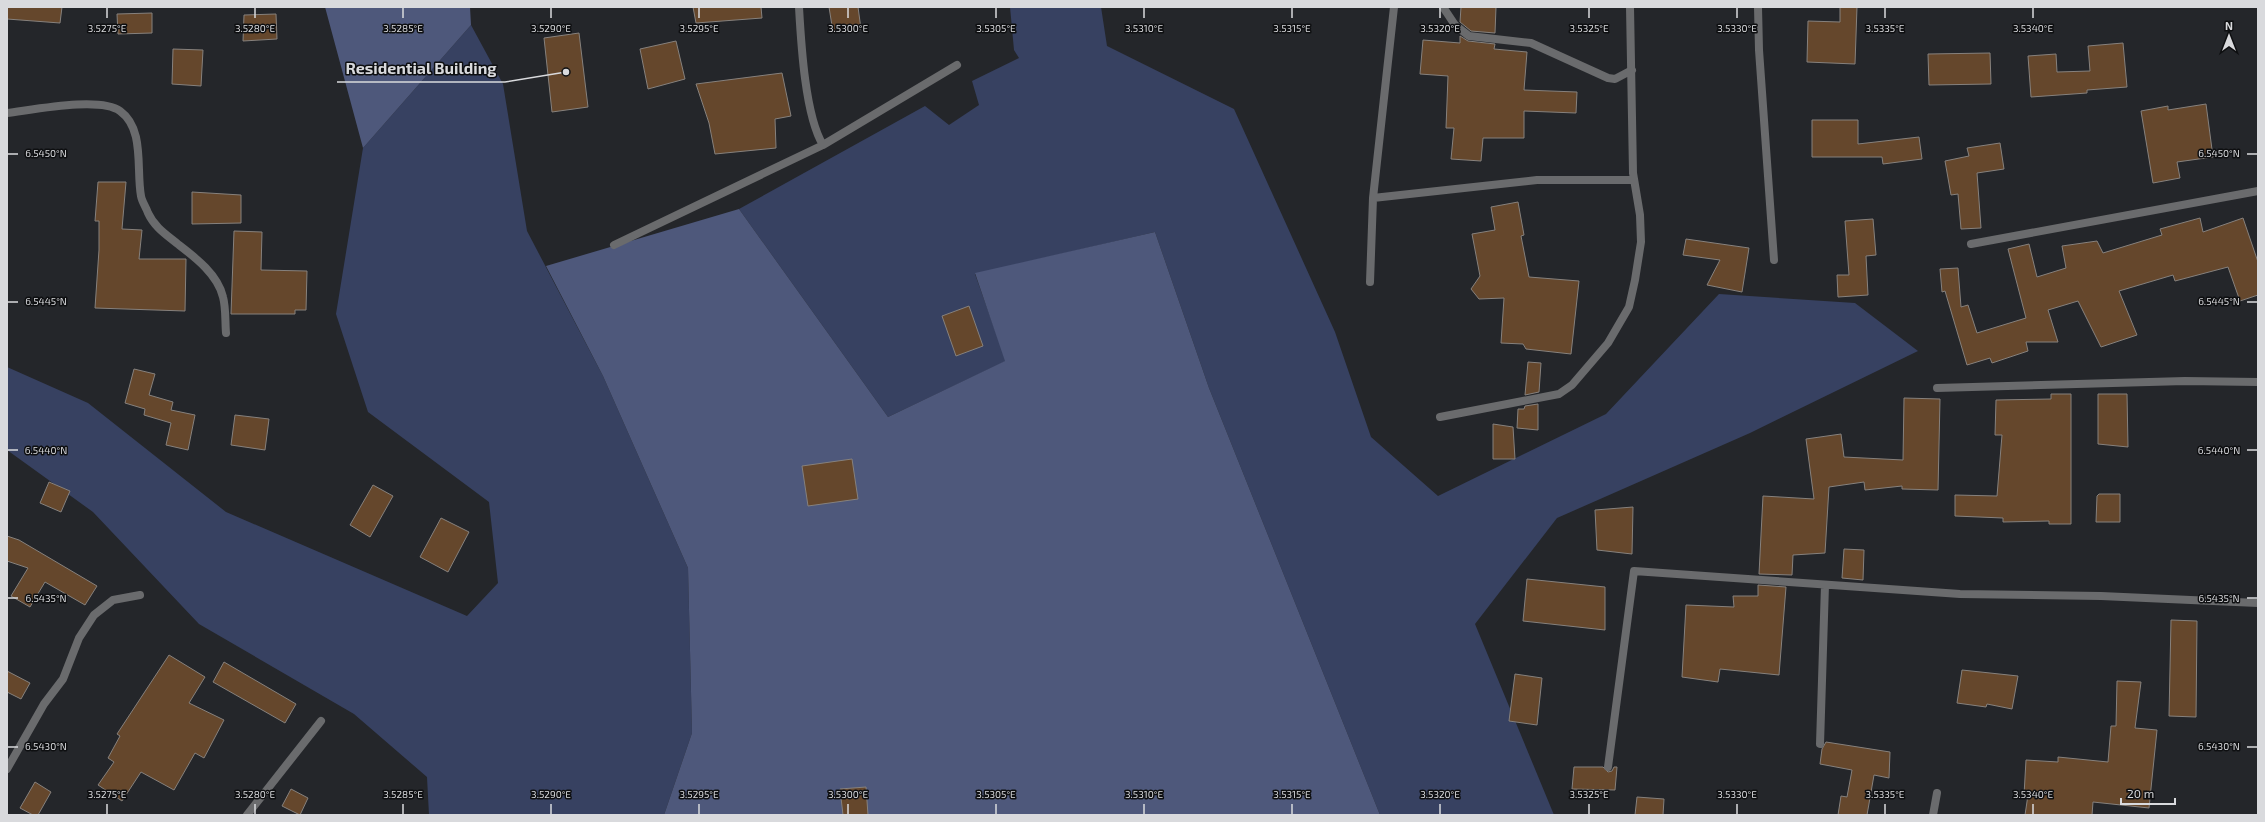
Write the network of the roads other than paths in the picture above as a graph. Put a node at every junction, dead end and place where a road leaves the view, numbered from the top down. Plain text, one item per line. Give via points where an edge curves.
1 (799, 7) edge
2 (1394, 7) edge
3 (1443, 7) edge
4 (1630, 7) edge
5 (1758, 7) edge
6 (957, 64) dead end
7 (1632, 70) junction
8 (7, 113) edge
9 (823, 145) junction
10 (1634, 180) junction
11 (2258, 190) edge
12 (1373, 198) junction
13 (1971, 244) dead end
14 (614, 245) dead end
15 (1774, 260) dead end
16 (1370, 282) dead end
17 (226, 333) dead end
18 (2258, 382) edge
19 (1937, 388) dead end
20 (1440, 417) dead end
21 (1825, 585) junction
22 (140, 595) dead end
23 (2258, 603) edge
24 (321, 721) dead end
25 (1820, 744) dead end
26 (1608, 767) dead end
27 (7, 769) edge
28 (1937, 793) dead end
29 (247, 815) edge
30 (1934, 815) edge

1 - 9 street via 801,44 812,121
2 - 12 street
3 - 7 street via 1455,25 1469,36 1531,43 1608,78 1615,79
4 - 7 street
5 - 15 street
6 - 9 street
7 - 10 street
8 - 17 street via 93,103 113,106 121,111 133,125 139,157 141,196 149,215 161,232 216,278 223,297
9 - 14 street
10 - 12 street via 1537,180
10 - 20 street via 1640,215 1641,242 1636,280 1629,307 1608,343 1572,385 1559,394
11 - 13 street
12 - 16 street
18 - 19 street via 2185,381
21 - 23 street via 1960,594 2101,596
21 - 25 street
21 - 26 street via 1634,571
22 - 27 street via 113,600 94,615 79,638 63,679 44,704
24 - 29 street
28 - 30 street

